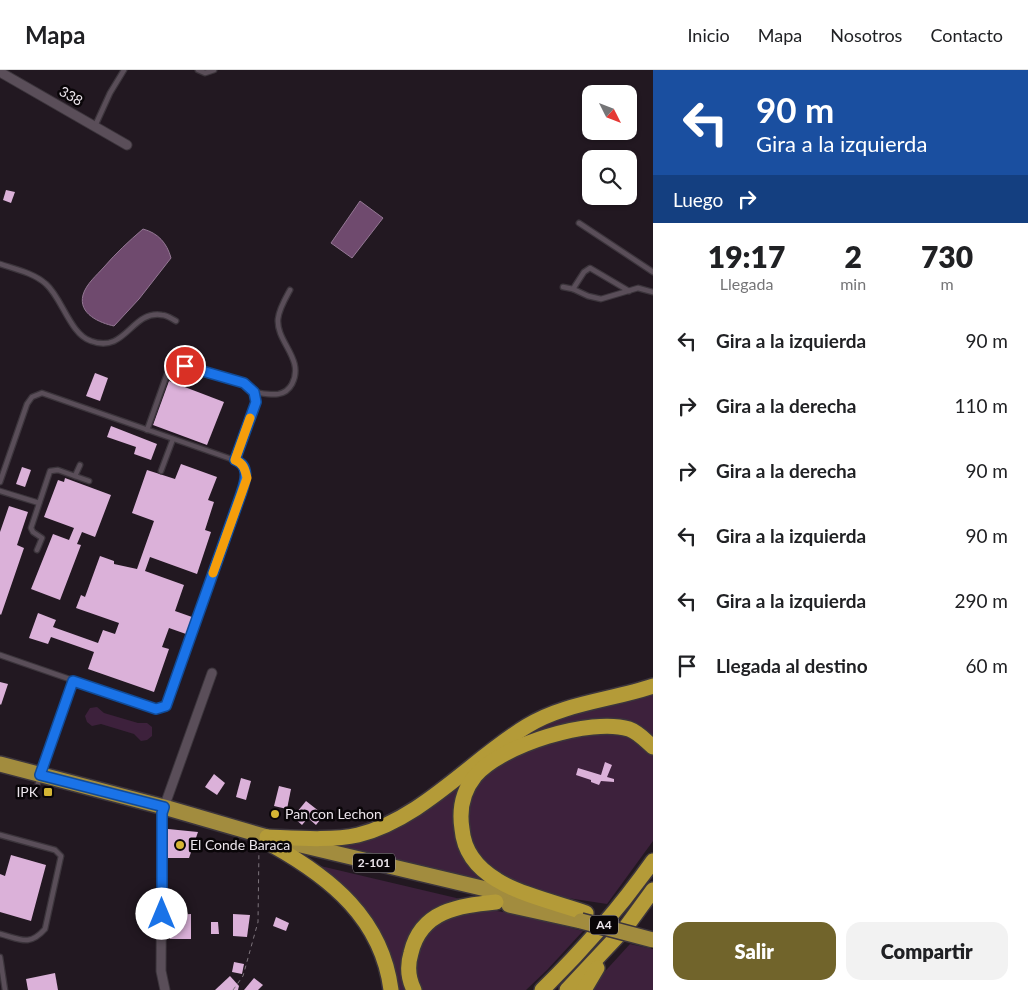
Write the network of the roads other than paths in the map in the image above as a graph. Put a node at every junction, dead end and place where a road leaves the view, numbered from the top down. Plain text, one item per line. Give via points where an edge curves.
1 (124, 70) edge
2 (198, 70) edge
3 (214, 70) edge
4 (0, 72) edge
5 (95, 126) junction
6 (127, 145) dead end
7 (579, 222) dead end
8 (0, 264) edge
9 (653, 272) edge
10 (563, 287) dead end
11 (573, 289) junction
12 (290, 290) dead end
13 (629, 291) junction
14 (653, 292) edge
15 (176, 321) dead end
16 (254, 392) junction
17 (147, 430) junction
18 (174, 439) junction
19 (235, 460) junction
20 (80, 465) dead end
21 (161, 471) dead end
22 (75, 476) junction
23 (0, 482) edge
24 (88, 482) dead end
25 (0, 490) edge
26 (39, 503) junction
27 (37, 550) dead end
28 (0, 655) edge
29 (212, 673) dead end
30 (73, 681) junction
31 (653, 686) edge
32 (653, 747) edge
33 (0, 764) edge
34 (0, 773) edge
35 (39, 779) junction
36 (163, 810) junction
37 (0, 835) edge
38 (266, 841) junction
39 (653, 853) edge
40 (653, 861) edge
41 (629, 895) junction
42 (650, 896) edge
43 (496, 902) junction
44 (583, 917) junction
45 (653, 932) edge
46 (0, 934) edge
47 (653, 940) edge
48 (614, 941) junction
49 (578, 955) junction
50 (0, 957) edge
51 (5, 990) edge
52 (165, 990) edge
53 (391, 990) edge
54 (414, 990) edge
55 (534, 990) edge
56 (542, 990) edge
57 (567, 990) edge
58 (584, 990) edge

1 - 5 lane
2 - 3 lane via 205,73
4 - 5 street, 338
5 - 6 street, 338
7 - 9 lane
8 - 15 lane via 27,273 46,284 81,334 90,341 105,344 118,340 150,315 163,314
10 - 11 lane
11 - 13 lane via 601,299
11 - 13 lane via 590,268
12 - 16 lane via 278,320 296,367 296,376 286,393
13 - 14 lane via 638,288
16 - 17 lane via 244,383 185,366 175,367 167,374
16 - 19 lane via 256,402
17 - 18 lane
17 - 23 lane via 42,393 32,397 27,404
18 - 19 lane
18 - 21 lane
19 - 30 lane via 245,469 247,478 166,706 156,709
20 - 22 lane
22 - 24 lane
22 - 26 lane via 58,470 50,471
25 - 26 lane
26 - 27 lane via 31,528 42,538
28 - 30 lane
29 - 36 street
30 - 35 lane
31 - 38 highway via 540,718 413,810 387,825 358,835
32 - 44 highway via 631,729 611,725 590,726 544,737 495,758 475,776 466,792 461,818 463,840 468,853 480,867 497,880
33 - 35 highway, 2-101
34 - 35 highway, 2-101
35 - 36 highway, 2-101
36 - 38 highway, 2-101
36 - 52 street via 161,970
37 - 46 lane via 55,850 61,856 45,930 37,938 27,941
38 - 43 highway, 2-101
38 - 44 highway, 2-101
38 - 53 highway via 304,863 358,911 378,943
39 - 41 highway
40 - 41 highway, A4
41 - 49 highway, A4
42 - 48 highway, A4
43 - 44 highway, 2-101
43 - 54 highway via 455,908 438,914 425,924 418,933 408,968
44 - 45 highway, 2-101
44 - 47 highway, 2-101, bridge
48 - 57 highway, A4
48 - 58 highway
49 - 55 highway
49 - 56 highway, A4
50 - 51 lane

